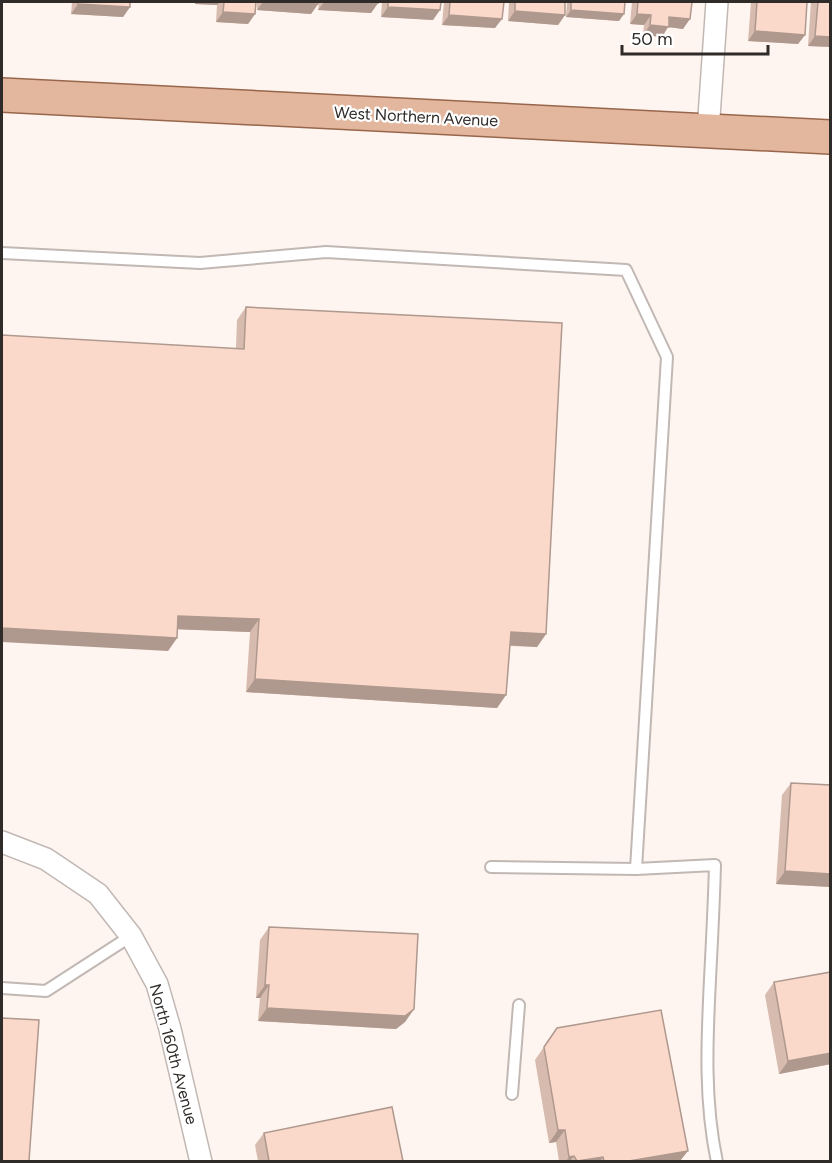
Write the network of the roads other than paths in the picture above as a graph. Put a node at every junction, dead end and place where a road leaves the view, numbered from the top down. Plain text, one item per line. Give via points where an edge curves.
1 (717, 2) edge
2 (2, 95) edge
3 (708, 131) junction
4 (831, 137) edge
5 (2, 253) edge
6 (2, 842) edge
7 (491, 867) dead end
8 (636, 869) junction
9 (132, 936) junction
10 (2, 988) edge
11 (519, 1005) dead end
12 (512, 1094) dead end
13 (201, 1161) edge
14 (717, 1161) edge

1 - 3 street
2 - 3 main road, West Northern Avenue
3 - 4 main road, West Northern Avenue
5 - 8 lane via 200,262 326,252 626,270 667,357
6 - 9 street, North 160th Avenue via 46,859 98,894
7 - 8 lane
8 - 14 lane via 715,865 708,1079 710,1129
9 - 10 lane via 46,991
9 - 13 street, North 160th Avenue via 157,984
11 - 12 lane

